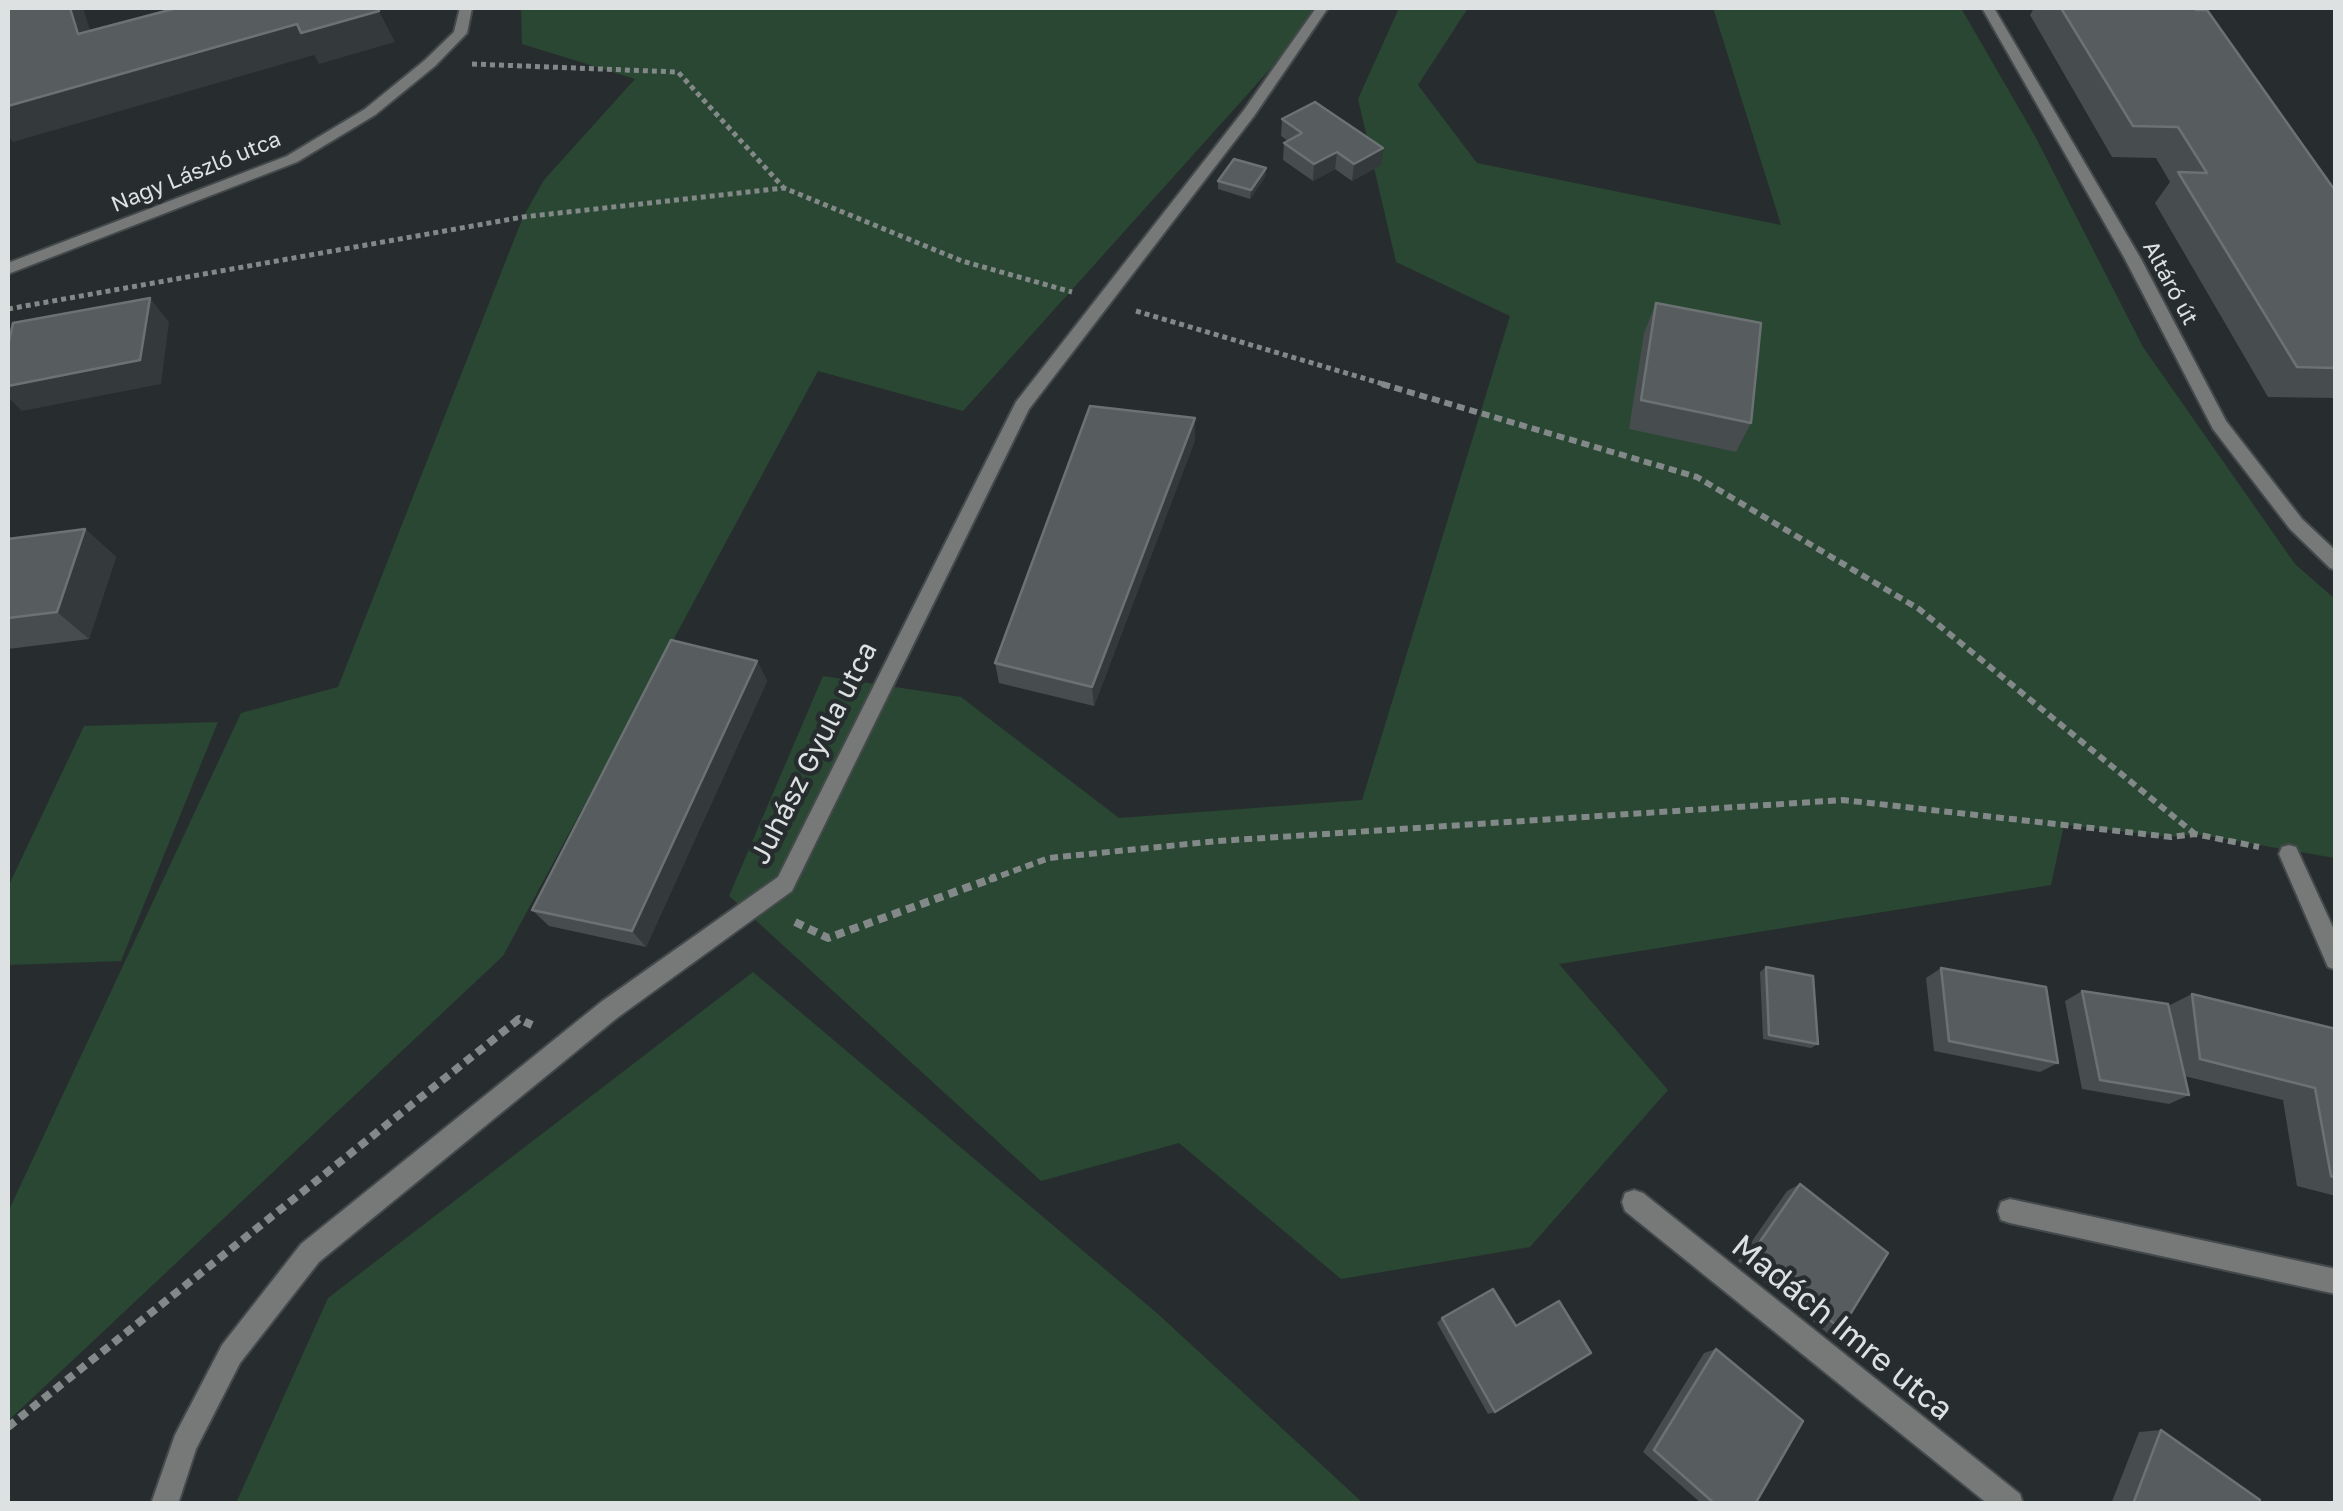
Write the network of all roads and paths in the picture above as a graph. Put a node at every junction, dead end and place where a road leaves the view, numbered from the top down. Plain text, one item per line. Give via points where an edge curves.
1 (466, 8) edge
2 (1322, 8) edge
3 (1988, 8) edge
4 (430, 63) junction
5 (784, 188) junction
6 (8, 268) edge
7 (1104, 302) junction
8 (8, 309) edge
9 (2336, 563) edge
10 (2195, 834) junction
11 (2290, 854) joint
12 (758, 904) junction
13 (2336, 960) edge
14 (570, 1042) junction
15 (1634, 1202) dead end
16 (2010, 1211) dead end
17 (2336, 1282) edge
18 (8, 1427) edge
19 (164, 1504) edge
20 (2010, 1504) edge

1 - 4 street, Nagy László utca via 460,32
2 - 7 street, Juhász Gyula utca
3 - 9 street, Altáró út via 2218,425 2296,524
4 - 5 path via 678,72
4 - 6 street, Nagy László utca via 370,112 292,159
5 - 7 path via 962,261
5 - 8 path via 522,217
7 - 10 path via 1697,477 1919,609
7 - 12 street, Juhász Gyula utca via 1022,406 785,884
10 - 11 path
10 - 12 path via 2171,837 1843,800 1049,858 828,938
11 - 13 street
12 - 14 street, Juhász Gyula utca
14 - 18 path via 519,1019
14 - 19 street, Juhász Gyula utca via 310,1253 231,1354 184,1444
15 - 20 street, Madách Imre utca
16 - 17 street

